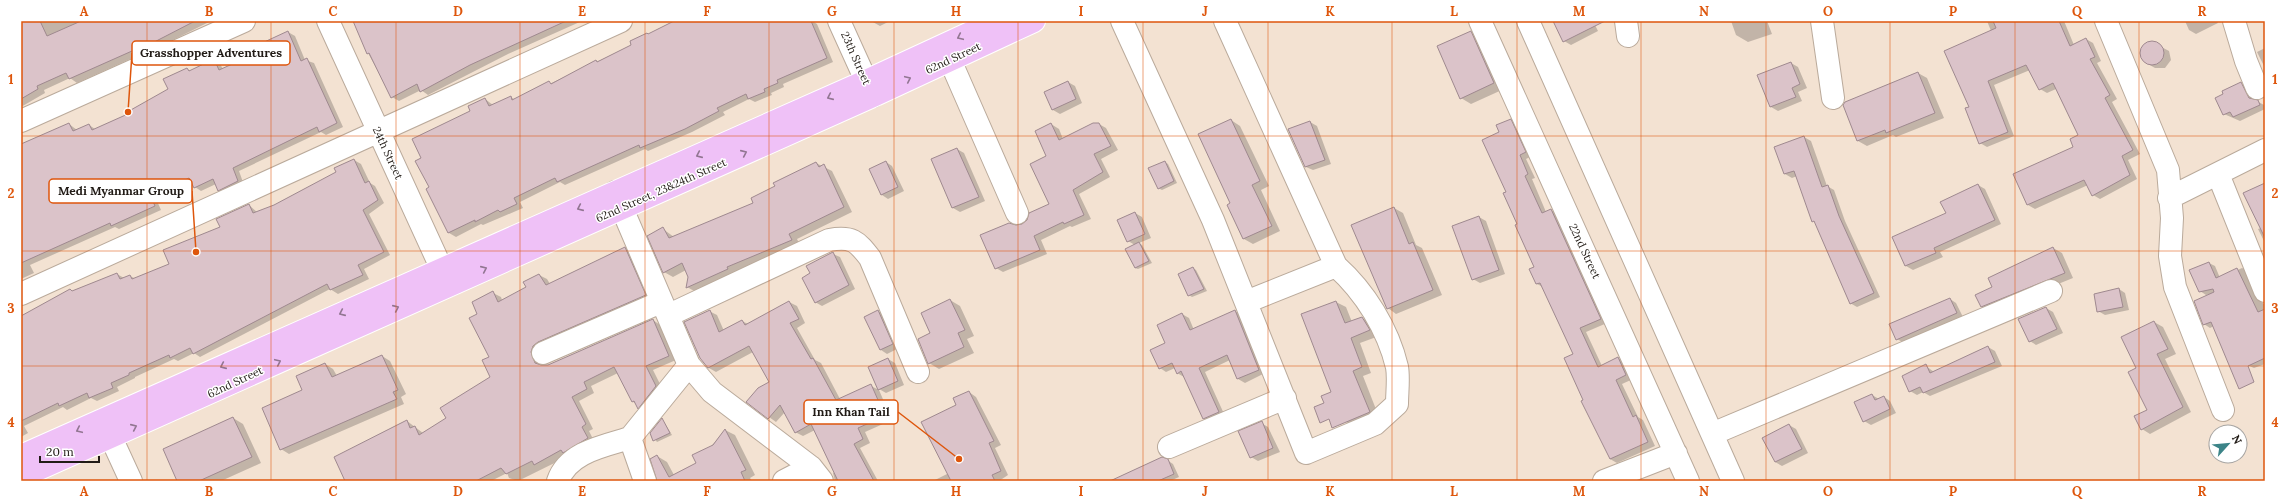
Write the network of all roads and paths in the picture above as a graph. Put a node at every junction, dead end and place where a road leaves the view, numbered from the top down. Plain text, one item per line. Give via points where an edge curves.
1 (244, 21) edge
2 (328, 21) edge
3 (621, 21) edge
4 (839, 21) edge
5 (996, 21) edge
6 (1034, 21) edge
7 (1122, 21) edge
8 (1225, 21) edge
9 (1480, 21) edge
10 (1528, 21) edge
11 (1822, 21) edge
12 (2106, 21) edge
13 (2234, 21) edge
14 (950, 60) junction
15 (869, 88) junction
16 (2257, 88) dead end
17 (1832, 98) dead end
18 (21, 121) edge
19 (378, 133) junction
20 (2265, 150) edge
21 (2218, 174) junction
22 (2169, 198) junction
23 (618, 200) junction
24 (1017, 213) dead end
25 (1336, 266) junction
26 (445, 277) junction
27 (2051, 291) dead end
28 (2265, 292) edge
29 (21, 294) edge
30 (1246, 302) junction
31 (665, 308) junction
32 (543, 353) dead end
33 (689, 365) junction
34 (918, 372) dead end
35 (1285, 398) junction
36 (2223, 410) dead end
37 (107, 428) junction
38 (1712, 434) junction
39 (630, 438) junction
40 (1169, 447) dead end
41 (1676, 453) junction
42 (21, 456) edge
43 (816, 474) edge
44 (21, 477) edge
45 (131, 481) edge
46 (558, 481) edge
47 (645, 481) edge
48 (784, 481) edge
49 (1604, 481) edge
50 (1688, 481) edge
51 (1734, 481) edge

1 - 18 street
2 - 19 street, 24th Street
3 - 19 street
4 - 15 street, 23th Street
5 -> 15 main road, 62nd Street
6 - 14 main road, 62nd Street
7 - 30 street via 1213,220
8 - 25 street
9 - 41 street, 22nd Street
10 - 38 street
11 - 17 street
12 - 22 street via 2165,160
13 - 16 street
15 -> 14 main road, 62nd Street
14 - 24 street
15 - 23 main road, 62nd Street, 23&24th Street
19 - 26 street, 24th Street
19 - 29 street
20 - 21 street
21 - 22 street
21 - 28 street
22 - 36 street via 2172,218 2170,256 2175,287
23 - 26 main road, 62nd Street, 23&24th Street
23 - 31 street
25 - 30 street
25 - 35 street via 1352,280 1381,324 1397,368 1396,404 1375,424 1306,453
26 - 37 main road, 62nd Street
27 - 38 street
30 - 35 street
31 - 32 street
31 - 33 street
31 - 34 street via 829,240 852,239 870,258
33 - 39 street
33 - 43 street via 712,392
35 - 40 street
37 -> 42 main road, 62nd Street
37 - 44 main road, 62nd Street
37 - 45 street
38 - 51 street
39 - 46 street via 579,456
39 - 47 street
41 - 49 street
41 - 50 street, 22nd Street
43 - 48 street

